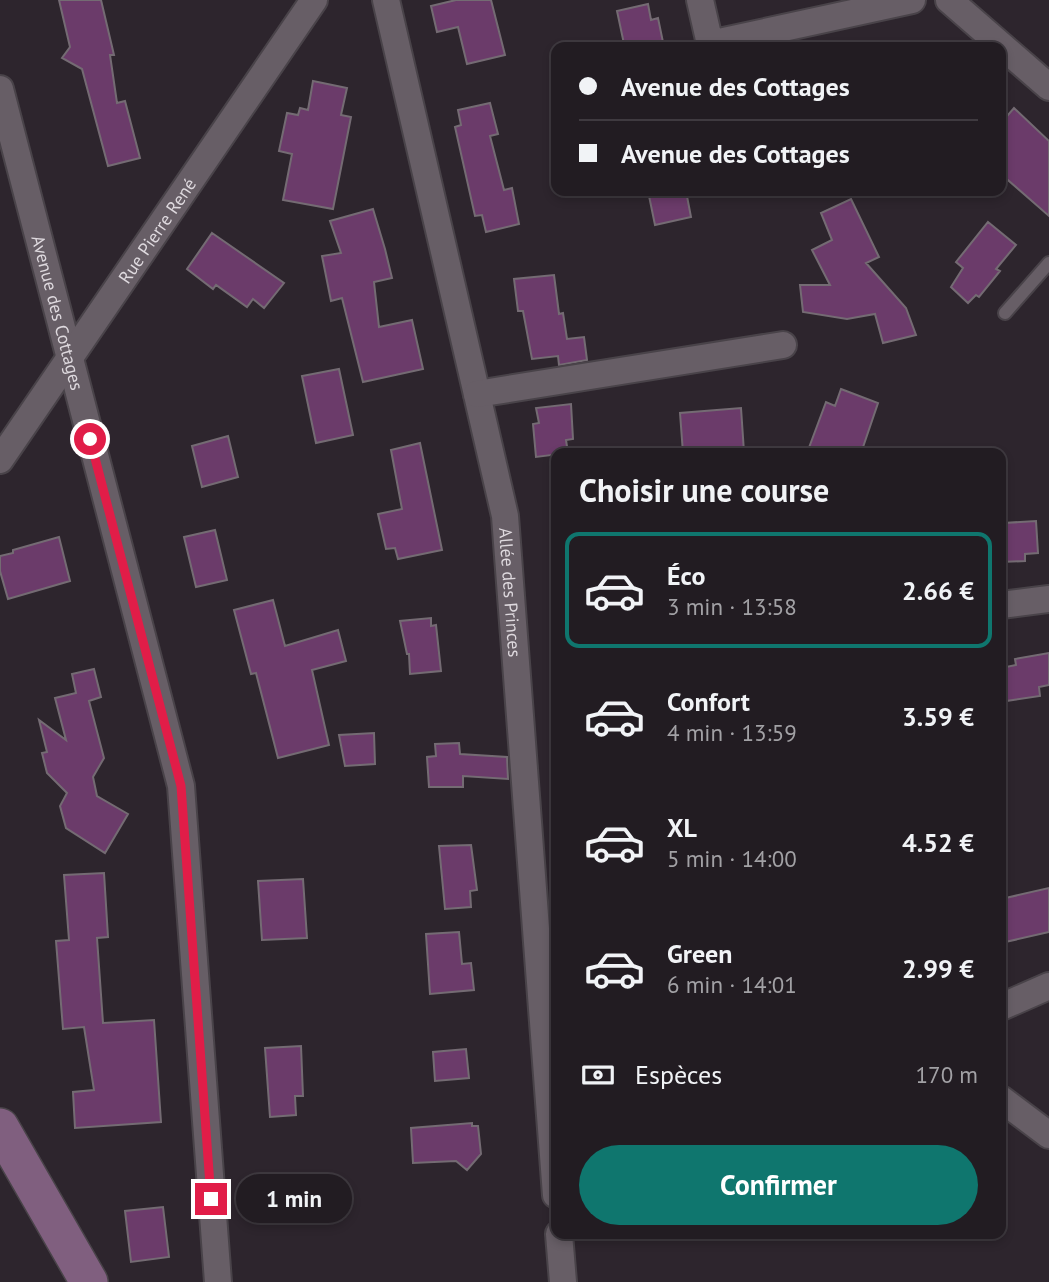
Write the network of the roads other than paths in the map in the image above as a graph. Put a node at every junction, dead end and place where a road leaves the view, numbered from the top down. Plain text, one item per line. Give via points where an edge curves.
1 (314, 0) edge
2 (386, 0) edge
3 (700, 0) edge
4 (912, 0) edge
5 (949, 0) edge
6 (710, 42) edge
7 (719, 42) edge
8 (997, 42) edge
9 (1006, 50) edge
10 (1049, 87) edge
11 (0, 89) edge
12 (1049, 263) edge
13 (1005, 313) dead end
14 (783, 345) dead end
15 (69, 359) junction
16 (477, 394) junction
17 (0, 460) edge
18 (1049, 599) edge
19 (1006, 604) edge
20 (1049, 986) edge
21 (1006, 1005) edge
22 (1006, 1103) edge
23 (0, 1128) edge
24 (551, 1128) edge
25 (1049, 1135) edge
26 (0, 1172) edge
27 (559, 1239) edge
28 (63, 1282) edge
29 (89, 1282) edge
30 (218, 1282) edge
31 (563, 1282) edge

1 - 15 street, Rue Pierre René
2 - 16 street, Allée des Princes
3 - 6 street
4 - 7 street
5 - 8 street
9 - 10 street
11 - 15 street, Avenue des Cottages
12 - 13 lane
14 - 16 street
15 - 17 street, Rue Pierre René
15 - 30 street, Avenue des Cottages via 181,786
16 - 24 street, Allée des Princes via 505,516
18 - 19 street
20 - 21 street
22 - 25 street
23 - 29 main road
26 - 28 main road
27 - 31 street

